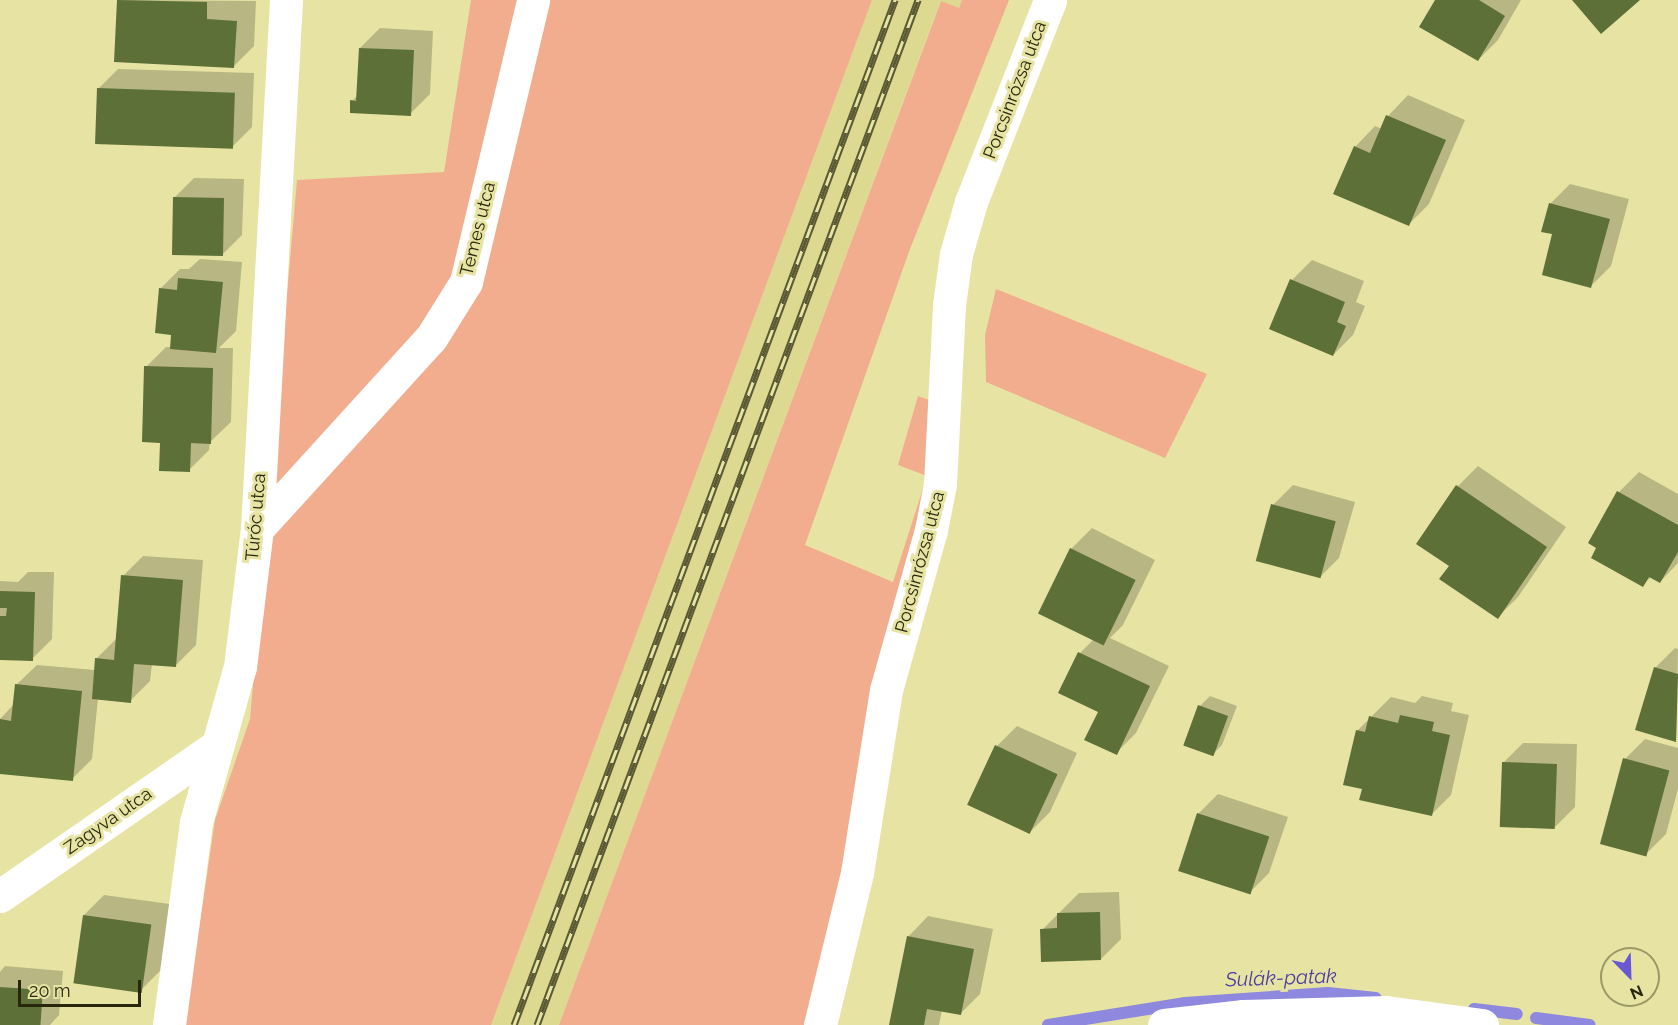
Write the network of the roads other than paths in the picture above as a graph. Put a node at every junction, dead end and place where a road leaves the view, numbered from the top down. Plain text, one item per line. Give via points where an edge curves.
1 (286, 0) edge
2 (533, 0) edge
3 (1050, 0) edge
4 (257, 530) junction
5 (215, 747) junction
6 (0, 896) edge
7 (168, 1025) edge
8 (820, 1025) edge
9 (1164, 1025) edge
10 (1482, 1025) edge

1 - 4 street, Túróc utca
2 - 4 street, Temes utca via 466,282 431,338
3 - 8 street, Porcsinrózsa utca via 975,191 956,254 949,306 940,484 886,690 857,873
4 - 5 street, Túróc utca via 240,667 228,716
5 - 6 street, Zagyva utca
5 - 7 street, Túróc utca via 196,822
9 - 10 street via 1243,1016 1386,1012

